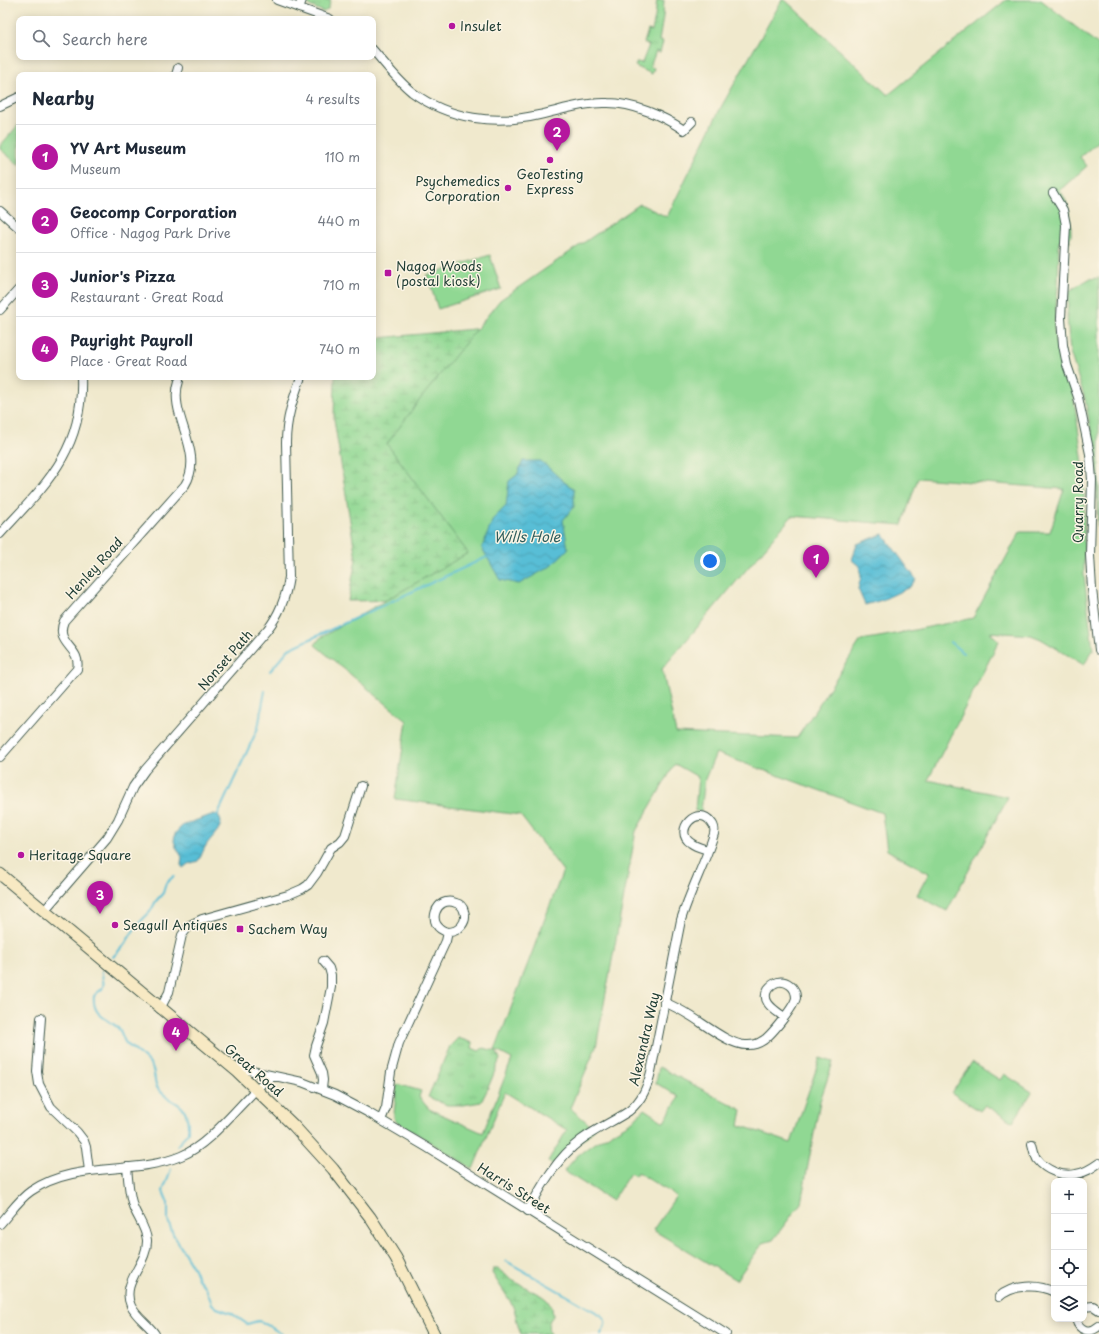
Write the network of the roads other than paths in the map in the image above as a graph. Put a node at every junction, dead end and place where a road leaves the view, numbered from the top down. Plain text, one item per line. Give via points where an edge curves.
1 (277, 0) edge
2 (300, 4) edge
3 (324, 16) edge
4 (376, 53) edge
5 (16, 98) edge
6 (0, 106) edge
7 (692, 122) dead end
8 (1053, 193) dead end
9 (0, 211) edge
10 (16, 225) edge
11 (16, 292) edge
12 (0, 310) edge
13 (82, 380) edge
14 (300, 380) edge
15 (179, 381) dead end
16 (0, 534) edge
17 (1099, 650) edge
18 (0, 757) edge
19 (361, 786) dead end
20 (708, 850) junction
21 (0, 874) edge
22 (44, 911) junction
23 (448, 932) dead end
24 (322, 960) dead end
25 (664, 1002) junction
26 (160, 1009) junction
27 (784, 1017) dead end
28 (41, 1018) dead end
29 (231, 1067) junction
30 (282, 1077) junction
31 (256, 1089) junction
32 (322, 1089) junction
33 (381, 1120) junction
34 (1032, 1144) dead end
35 (1099, 1163) edge
36 (127, 1167) junction
37 (89, 1171) junction
38 (528, 1211) junction
39 (0, 1224) edge
40 (1051, 1291) edge
41 (999, 1297) dead end
42 (1087, 1307) edge
43 (1099, 1310) edge
44 (1077, 1322) edge
45 (1099, 1326) edge
46 (1086, 1332) edge
47 (155, 1334) edge
48 (434, 1334) edge
49 (726, 1334) edge

1 - 2 street
2 - 3 street
4 - 7 street via 398,79 416,94 446,111 468,117 508,120 586,104 610,103 639,108 684,130
5 - 6 street
8 - 17 street, Quarry Road via 1063,210 1066,225 1061,318 1063,346 1078,397 1090,454 1090,555
9 - 10 street
11 - 12 street
13 - 16 street via 78,417 65,456 48,482
14 - 22 street, Nonset Path via 287,422 289,577 286,595 279,612 267,630 144,770 108,838
15 - 18 street, Henley Road via 176,399 192,462 189,479 64,621 62,637 78,658 77,669
19 - 26 street via 345,836 331,848 308,885 288,895 202,919 185,930 169,992
20 - 20 street, Alexandra Way via 714,833 712,824 702,816 692,818 685,828 686,837 692,844
20 - 25 street, Alexandra Way via 681,920
21 - 22 main road, Great Road
22 - 26 main road, Great Road
23 - 33 street via 399,1043 391,1072 386,1108
24 - 32 street via 329,968 331,987 324,1023 314,1054 322,1073
25 - 27 street via 687,1013 729,1040 743,1045 763,1041
25 - 38 street, Alexandra Way via 649,1078 641,1099 629,1112 586,1137 566,1153
26 - 29 main road, Great Road
28 - 37 street via 37,1071 39,1084 51,1107 84,1141
29 - 30 street, Harris Street
29 - 31 main road, Great Road
30 - 31 street via 268,1079
30 - 32 street, Harris Street
31 - 36 street via 205,1141 189,1153 163,1162
31 - 48 main road, Great Road via 320,1154 370,1217 396,1258
32 - 33 street, Harris Street
33 - 38 street, Harris Street
34 - 35 street via 1037,1159 1049,1170 1063,1175 1089,1170
36 - 37 street
36 - 47 street via 132,1203 147,1240 145,1252 129,1287 129,1300 136,1313
37 - 39 street via 63,1176 43,1184 24,1196
38 - 49 street, Harris Street
40 - 41 street via 1040,1287 1027,1287 1008,1291
42 - 43 street
44 - 46 street
45 - 46 street

